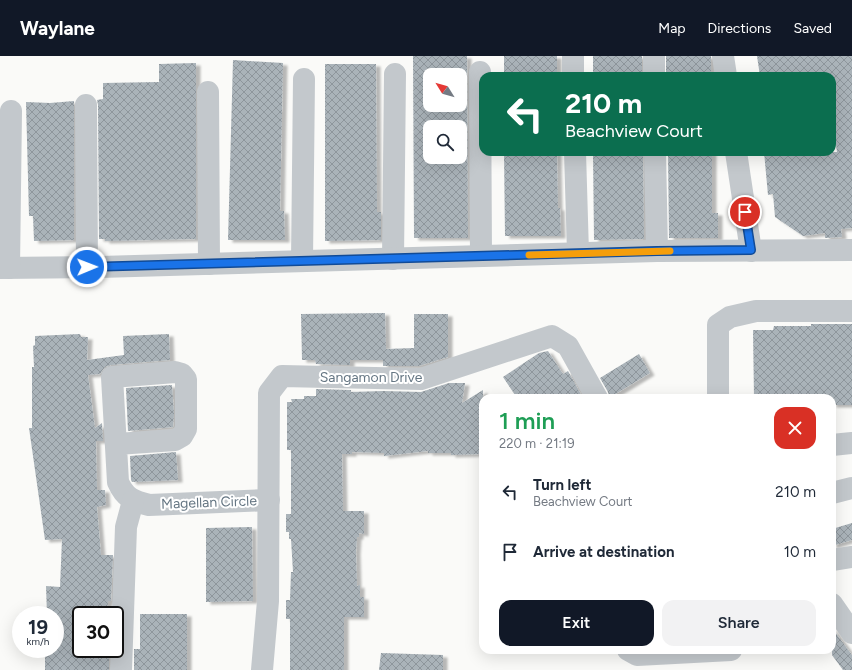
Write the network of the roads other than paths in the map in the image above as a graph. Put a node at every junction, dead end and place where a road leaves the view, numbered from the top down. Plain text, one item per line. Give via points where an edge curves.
1 (573, 56) edge
2 (654, 56) edge
3 (723, 56) edge
4 (573, 72) edge
5 (654, 72) edge
6 (725, 72) edge
7 (395, 74) dead end
8 (304, 78) dead end
9 (208, 92) dead end
10 (86, 105) dead end
11 (11, 111) dead end
12 (480, 156) edge
13 (575, 156) edge
14 (655, 156) edge
15 (737, 156) edge
16 (751, 250) junction
17 (852, 250) edge
18 (657, 251) junction
19 (578, 254) junction
20 (480, 256) junction
21 (393, 259) junction
22 (302, 261) junction
23 (209, 264) junction
24 (87, 267) junction
25 (5, 268) edge
26 (852, 311) edge
27 (595, 394) edge
28 (718, 394) edge
29 (852, 442) edge
30 (117, 444) junction
31 (836, 444) edge
32 (852, 488) edge
33 (836, 492) edge
34 (269, 500) junction
35 (133, 502) junction
36 (852, 557) edge
37 (836, 559) edge
38 (836, 610) edge
39 (852, 632) edge
40 (635, 654) edge
41 (706, 654) edge
42 (682, 658) edge
43 (121, 670) edge
44 (262, 670) edge

1 - 4 street
2 - 5 street
3 - 6 street
7 - 21 street
8 - 22 street
9 - 23 street
10 - 24 street
11 - 25 street
12 - 20 street
13 - 19 street
14 - 18 street
15 - 16 street
16 - 17 street
16 - 18 street
18 - 19 street
19 - 20 street
20 - 21 street
21 - 22 street
22 - 23 street
23 - 24 street
24 - 25 street
26 - 28 street via 756,311 730,316 718,325
27 - 34 street, Sangamon Drive via 568,346 552,336 421,379 282,376 269,393
29 - 31 street
30 - 30 street via 112,377 175,372 182,374 186,379 186,429 182,436 175,440
30 - 35 street via 118,482 122,491
32 - 33 street
34 - 35 street, Magellan Circle via 149,505
34 - 44 street, Magellan Circle via 268,601
35 - 43 street via 126,527
36 - 37 street
38 - 39 street
40 - 42 street
41 - 42 street

